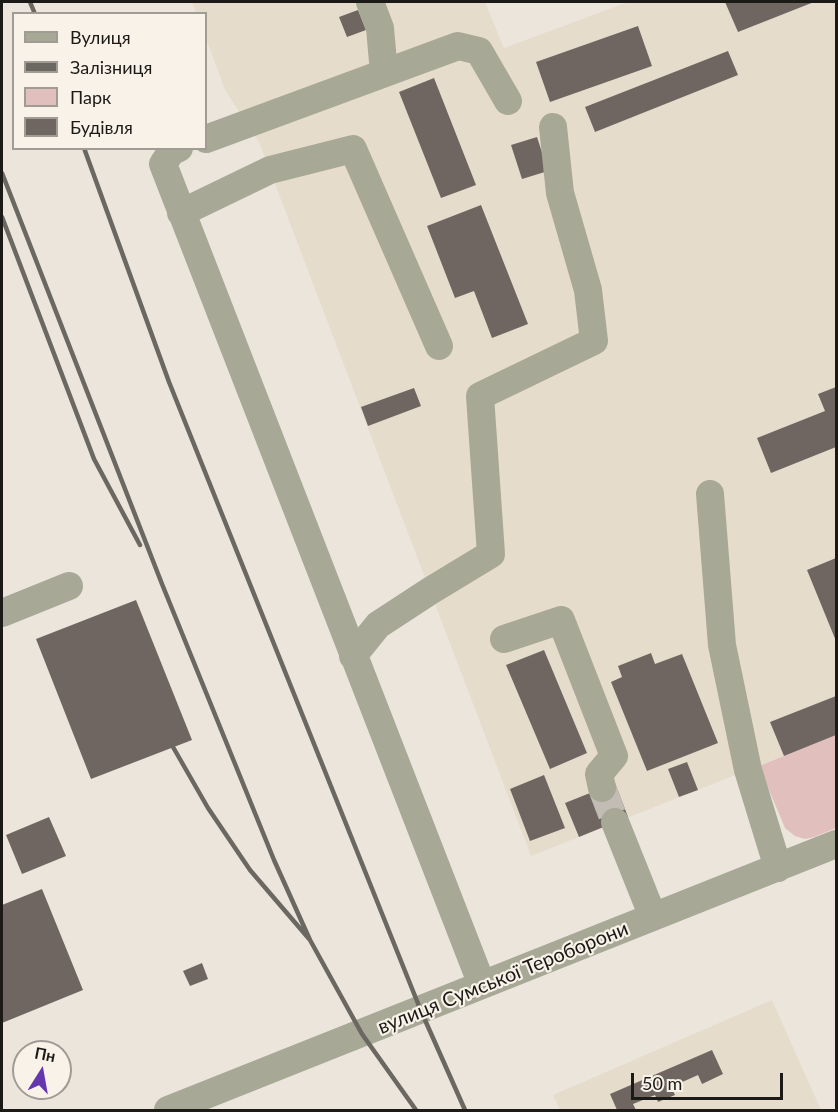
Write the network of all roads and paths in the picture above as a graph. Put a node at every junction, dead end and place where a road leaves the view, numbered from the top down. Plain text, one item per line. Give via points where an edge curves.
1 (370, 2) edge
2 (384, 73) junction
3 (508, 101) dead end
4 (553, 127) dead end
5 (207, 139) edge
6 (175, 150) edge
7 (181, 213) junction
8 (439, 346) dead end
9 (710, 494) dead end
10 (69, 586) dead end
11 (2, 613) edge
12 (504, 639) dead end
13 (353, 656) junction
14 (602, 788) tunnel mouth
15 (615, 822) tunnel mouth
16 (833, 854) edge
17 (778, 868) junction
18 (653, 917) junction
19 (482, 985) junction
20 (168, 1110) edge

1 - 2 street via 380,28
2 - 3 street via 458,46 479,51
2 - 5 street
4 - 13 street via 560,193 588,290 594,341 480,396 491,554 378,625
6 - 7 street via 162,164
7 - 8 street via 270,170 353,149
7 - 13 street
9 - 17 street via 722,645 748,770
10 - 11 street
12 - 14 street via 561,620 614,756 599,774
13 - 19 street
15 - 18 street
16 - 17 street, вулиця Сумської Тероборони
17 - 18 street, вулиця Сумської Тероборони
18 - 19 street, вулиця Сумської Тероборони
19 - 20 street, вулиця Сумської Тероборони

